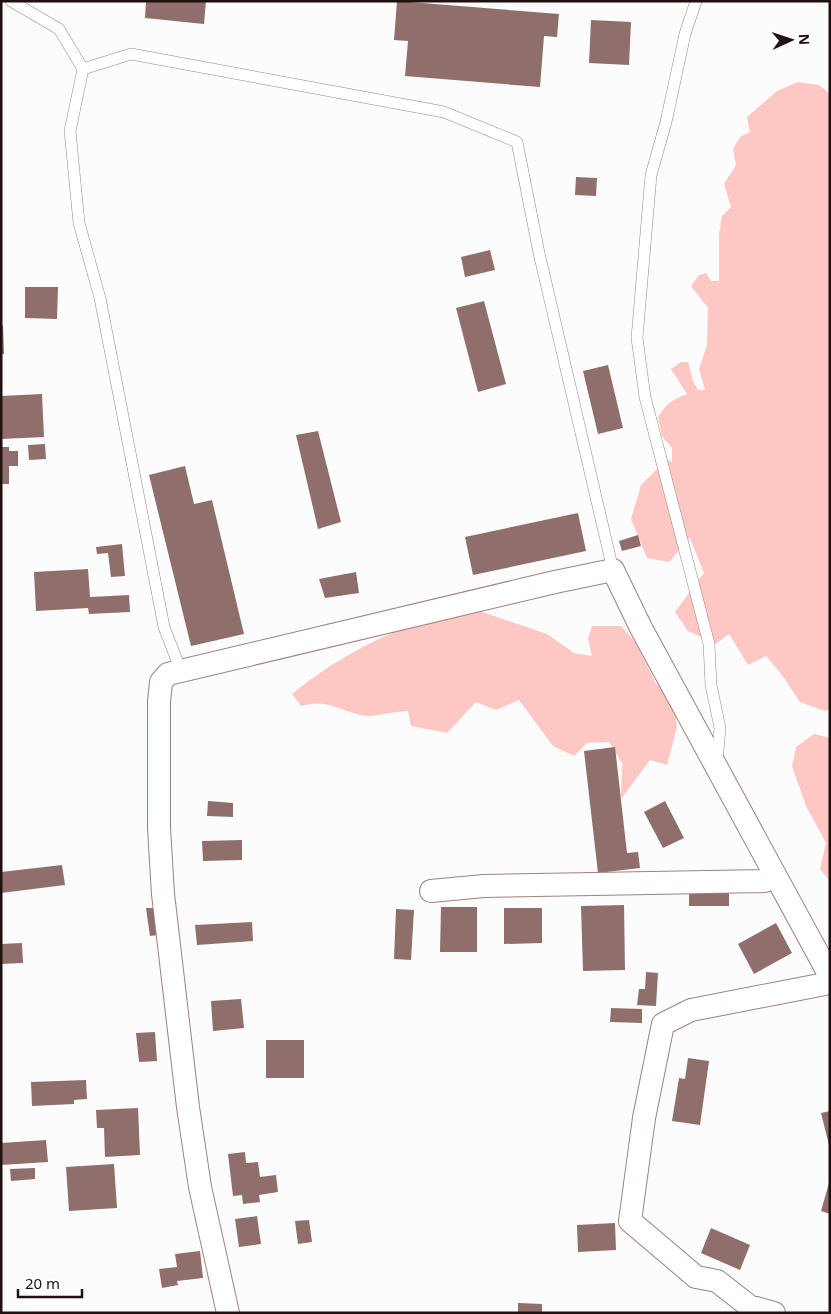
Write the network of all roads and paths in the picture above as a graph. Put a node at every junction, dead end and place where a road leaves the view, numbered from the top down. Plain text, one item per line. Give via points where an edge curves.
1 (11, 1) edge
2 (696, 1) edge
3 (83, 69) junction
4 (613, 570) junction
5 (181, 672) junction
6 (717, 767) junction
7 (774, 873) junction
8 (431, 891) dead end
9 (830, 976) edge
10 (830, 983) edge
11 (228, 1313) edge
12 (774, 1313) edge

1 - 3 lane via 59,29
2 - 6 lane via 651,175 637,338 645,397 709,644 711,685 720,728
3 - 4 lane via 131,54 444,112 517,142 539,253
3 - 5 lane via 70,131 79,223 100,298 164,627
4 - 5 street
4 - 6 street
5 - 11 street via 168,674 161,682 159,702 159,828 163,894 200,1187
6 - 7 street
7 - 8 street via 765,881 484,886
7 - 9 street
10 - 12 street via 691,1010 663,1024 644,1118 630,1221 696,1277 717,1281 749,1306

